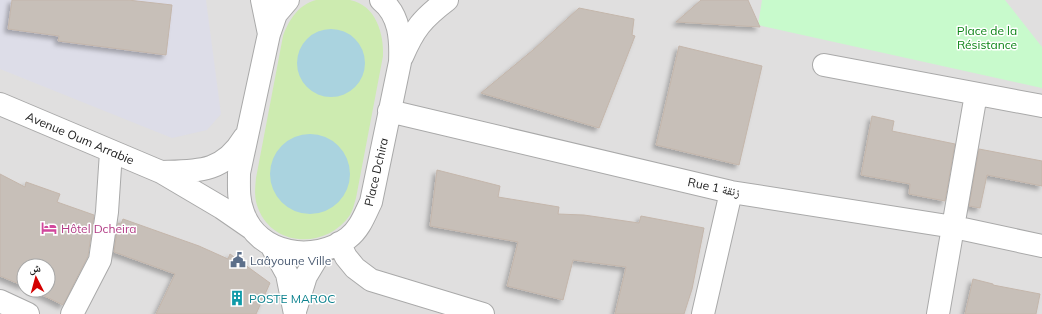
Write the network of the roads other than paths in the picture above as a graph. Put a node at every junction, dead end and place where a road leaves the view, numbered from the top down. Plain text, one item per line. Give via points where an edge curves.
1 (262, 0) edge
2 (288, 0) edge
3 (381, 0) edge
4 (446, 0) edge
5 (269, 34) junction
6 (400, 62) junction
7 (824, 65) dead end
8 (976, 94) junction
9 (0, 104) edge
10 (1042, 106) edge
11 (389, 111) junction
12 (248, 132) junction
13 (111, 152) junction
14 (160, 172) junction
15 (731, 192) junction
16 (954, 227) junction
17 (263, 238) junction
18 (1042, 246) edge
19 (330, 247) junction
20 (0, 301) edge
21 (295, 313) edge
22 (28, 314) edge
23 (72, 314) edge
24 (483, 314) edge
25 (703, 314) edge
26 (938, 314) edge

1 - 5 street
2 - 5 street via 276,14
3 - 6 street, Place Dchira via 396,20 401,40
4 - 6 street via 421,21 411,36
5 - 12 street
6 - 11 street, Place Dchira
7 - 8 street
8 - 10 street
8 - 16 street
9 - 13 street, Avenue Oum Arrabie
11 - 15 street, Rue 1 زنقة
11 - 19 street, Place Dchira via 371,202 363,221 349,237
12 - 14 street, Avenue Oum Arrabie via 238,149 226,161 211,168
12 - 17 street via 239,173 238,194 243,214
13 - 14 street, Avenue Oum Arrabie
13 - 23 street via 107,212 100,260
14 - 17 street, Avenue Oum Arrabie via 222,208
15 - 16 street, Rue 1 زنقة
15 - 25 street
16 - 18 street, Rue 1 زنقة
16 - 26 street
17 - 19 street via 290,252 311,253
17 - 21 street via 287,274
19 - 21 street, Place Dchira via 306,276
19 - 24 street via 346,257 355,268 371,280
20 - 22 street

